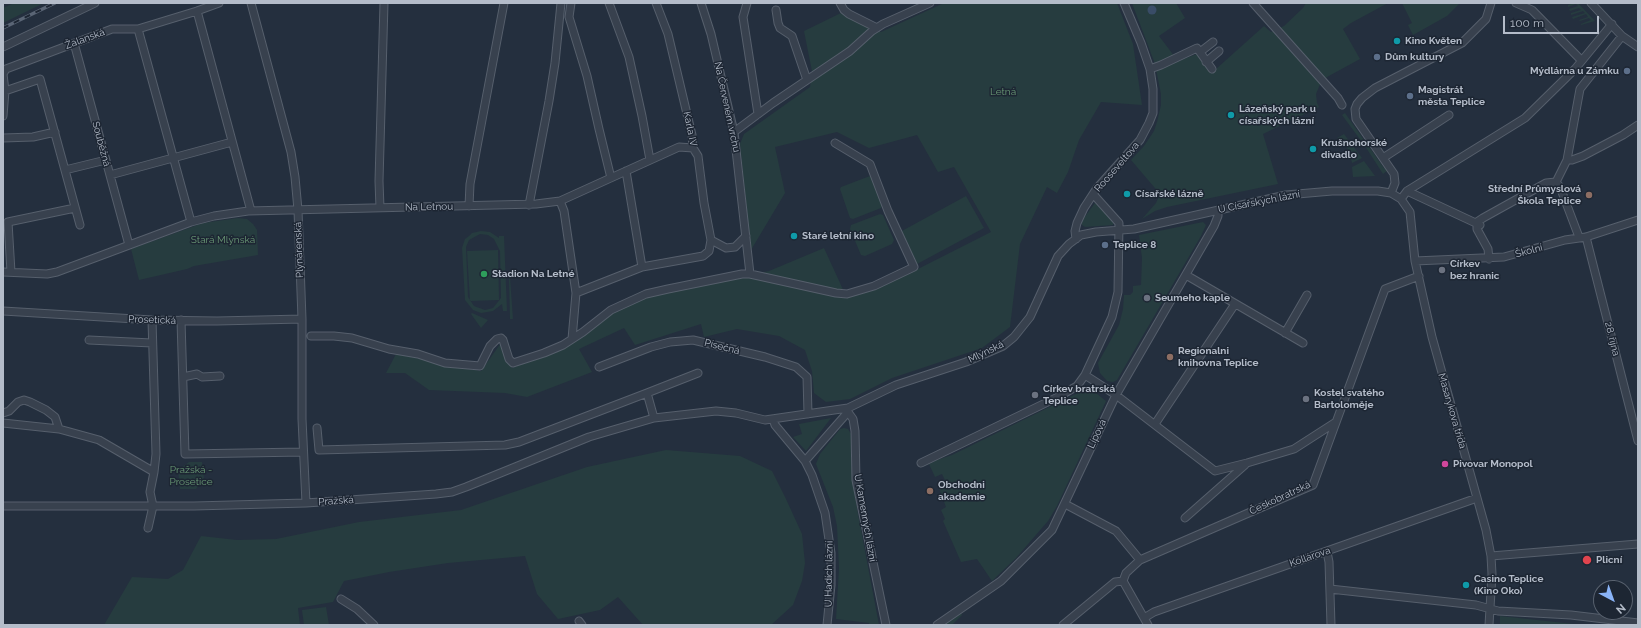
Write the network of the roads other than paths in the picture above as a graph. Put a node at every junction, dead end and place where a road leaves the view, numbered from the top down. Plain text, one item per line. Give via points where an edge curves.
1 (95, 3) edge
2 (219, 3) edge
3 (251, 3) edge
4 (384, 3) edge
5 (504, 3) edge
6 (561, 3) edge
7 (571, 3) edge
8 (609, 3) edge
9 (656, 3) edge
10 (701, 3) edge
11 (747, 3) edge
12 (840, 3) edge
13 (930, 3) edge
14 (1124, 3) edge
15 (1253, 3) edge
16 (1491, 3) edge
17 (1516, 3) edge
18 (1591, 3) edge
19 (776, 10) dead end
20 (197, 11) junction
21 (1612, 24) junction
22 (877, 28) junction
23 (138, 29) junction
24 (1622, 36) junction
25 (1213, 42) dead end
26 (74, 43) junction
27 (3, 47) edge
28 (1638, 47) edge
29 (1219, 51) dead end
30 (1200, 52) junction
31 (1581, 60) junction
32 (1206, 62) junction
33 (1150, 69) junction
34 (1212, 69) dead end
35 (3, 74) edge
36 (808, 80) junction
37 (5, 91) junction
38 (1342, 105) dead end
39 (758, 114) junction
40 (1449, 114) dead end
41 (3, 116) edge
42 (1638, 125) edge
43 (55, 132) junction
44 (734, 132) junction
45 (3, 138) edge
46 (232, 142) junction
47 (835, 143) dead end
48 (693, 148) junction
49 (173, 158) junction
50 (1383, 158) junction
51 (106, 160) junction
52 (650, 160) junction
53 (1567, 160) junction
54 (66, 170) junction
55 (626, 172) junction
56 (110, 175) junction
57 (612, 178) junction
58 (1556, 182) junction
59 (1408, 191) junction
60 (1391, 193) junction
61 (1093, 194) junction
62 (1401, 199) junction
63 (560, 202) junction
64 (529, 204) junction
65 (469, 206) junction
66 (75, 208) junction
67 (380, 208) junction
68 (298, 210) junction
69 (1218, 210) junction
70 (251, 211) junction
71 (1638, 220) edge
72 (191, 222) junction
73 (1479, 224) junction
74 (80, 225) dead end
75 (1118, 230) junction
76 (746, 236) junction
77 (1582, 237) junction
78 (1076, 239) junction
79 (712, 240) junction
80 (129, 245) junction
81 (1489, 259) junction
82 (1416, 262) junction
83 (642, 267) junction
84 (3, 272) edge
85 (11, 272) junction
86 (750, 274) junction
87 (1186, 275) junction
88 (1418, 276) junction
89 (576, 293) junction
90 (1308, 295) dead end
91 (1235, 304) junction
92 (3, 311) edge
93 (302, 319) junction
94 (152, 320) junction
95 (181, 320) junction
96 (1285, 333) junction
97 (312, 336) dead end
98 (572, 339) junction
99 (89, 340) dead end
100 (152, 343) junction
101 (1304, 343) dead end
102 (599, 367) dead end
103 (698, 373) dead end
104 (1085, 375) junction
105 (220, 376) dead end
106 (183, 377) junction
107 (647, 393) junction
108 (1116, 395) junction
109 (848, 410) junction
110 (3, 413) edge
111 (808, 414) junction
112 (654, 418) junction
113 (773, 419) junction
114 (1636, 421) edge
115 (1336, 422) junction
116 (3, 423) edge
117 (1155, 424) junction
118 (318, 428) dead end
119 (60, 429) junction
120 (1638, 441) edge
121 (303, 452) junction
122 (805, 461) junction
123 (922, 463) dead end
124 (1247, 463) junction
125 (154, 472) junction
126 (1476, 498) junction
127 (306, 503) junction
128 (1065, 504) junction
129 (3, 506) edge
130 (153, 506) junction
131 (1184, 518) dead end
132 (148, 528) dead end
133 (1638, 544) edge
134 (1327, 552) junction
135 (1491, 556) junction
136 (1140, 560) junction
137 (1123, 581) junction
138 (1330, 589) junction
139 (341, 599) dead end
140 (1490, 609) junction
141 (1144, 618) junction
142 (1638, 623) edge
143 (374, 625) edge
144 (827, 625) edge
145 (886, 625) edge
146 (937, 625) edge
147 (1063, 625) edge
148 (1148, 625) edge
149 (1332, 625) edge
150 (1489, 625) edge

1 - 27 street
2 - 20 street, Žalanská
3 - 68 street, Plynárenská via 291,152
4 - 67 street
5 - 65 street via 470,184
6 - 64 street via 549,101
7 - 57 street via 569,17 587,76
8 - 52 street via 628,57
9 - 48 street, Karla IV via 668,34
10 - 44 street, Na Červeném vrchu via 711,34
11 - 39 street via 743,17
12 - 22 street via 849,14
13 - 22 street
14 - 33 street, Rooseveltova
15 - 38 street
16 - 50 street via 1486,18 1462,43 1376,88 1362,98 1355,109 1355,114
17 - 31 street via 1532,10
18 - 21 street
19 - 36 street via 780,28 792,36
20 - 23 street, Žalanská
20 - 46 street
21 - 24 street
21 - 31 street
22 - 36 street via 850,51
23 - 26 street, Žalanská via 112,29
23 - 49 street
24 - 28 street
24 - 53 street via 1587,78 1578,94
25 - 30 street
26 - 35 street, Žalanská via 6,69
26 - 51 street, Souběžná
29 - 32 street
30 - 32 street
30 - 33 street via 1197,48
31 - 59 street via 1556,89 1525,118
32 - 34 street
33 - 61 street, Rooseveltova via 1153,102 1149,123 1134,148
35 - 37 street
36 - 39 street
37 - 41 street
37 - 43 street via 40,79
39 - 44 street
40 - 50 street
42 - 53 street via 1583,156
43 - 45 street via 33,137
43 - 54 street
44 - 76 street, Na Červeném vrchu
46 - 49 street
46 - 70 street
47 - 86 street via 870,164 914,267 874,286 847,294
48 - 52 street via 679,147
48 - 79 street, Karla IV via 698,156
49 - 56 street
49 - 72 street
50 - 60 street via 1394,174 1395,183
51 - 54 street
51 - 56 street, Souběžná
52 - 55 street
53 - 58 street
54 - 66 street
55 - 57 street
55 - 83 street
56 - 80 street, Souběžná
57 - 63 street
58 - 73 street via 1546,183 1483,218
58 - 77 street, 28. října
59 - 62 street
59 - 73 street
60 - 62 street, U Císařských lázní
60 - 69 street, U Císařských lázní via 1350,190 1312,192
61 - 75 street via 1119,223
61 - 78 street, Rooseveltova via 1077,223
62 - 82 street, Masarykova třída via 1408,207 1412,220
63 - 64 street, Na Letnou
63 - 89 street via 564,211
64 - 65 street, Na Letnou
65 - 67 street, Na Letnou
66 - 74 street
66 - 85 street via 8,222
67 - 68 street, Na Letnou
68 - 70 street
68 - 93 street, Plynárenská
69 - 75 street, U Císařských lázní via 1134,229
69 - 87 street, Lípová via 1216,223
70 - 72 street
71 - 77 street, Školní
72 - 80 street
73 - 81 street via 1477,229 1488,249
75 - 78 street, U Císařských lázní via 1091,232
75 - 104 street via 1116,305
76 - 79 street via 735,247 726,248
76 - 86 street, Na Červeném vrchu
77 - 81 street, Školní via 1519,254
77 - 114 street, 28. října
78 - 109 street, Mlýnská via 1058,256 1024,325 1003,346 973,360 896,385
79 - 83 street via 703,256
80 - 85 street via 57,272
81 - 82 street, Školní
82 - 88 street, Masarykova třída
83 - 89 street
84 - 85 street
86 - 98 street via 728,276 646,294 611,310
87 - 91 street
87 - 108 street, Lípová
88 - 115 street, Českobratrská via 1385,289
88 - 126 street, Masarykova třída
89 - 98 street
90 - 96 street
91 - 96 street
91 - 117 street
92 - 94 street, Prosetická
93 - 95 street, Prosetická
93 - 121 street, Plynárenská
94 - 95 street, Prosetická
94 - 100 street
95 - 106 street
96 - 101 street
97 - 98 street via 352,338 445,362 480,366 490,346 497,339 503,340 509,359 513,362 544,353
99 - 100 street
100 - 125 street via 156,454
102 - 111 street, Písečná via 651,347 693,340 796,367 806,377
103 - 107 street
104 - 108 street
104 - 123 street via 1076,386 1058,397
105 - 106 street via 202,377 197,374
106 - 121 street via 185,454
107 - 112 street
107 - 118 street via 505,445 319,450
108 - 117 street
108 - 128 street, Lípová
109 - 111 street, Pražská
109 - 122 street
109 - 145 street, U Kamenných lázní via 855,431 856,480
110 - 119 street via 24,400 55,417
111 - 113 street, Pražská
112 - 113 street, Pražská via 716,411 765,420
112 - 127 street, Pražská via 589,437 452,492
113 - 122 street, U Hadích lázní
114 - 120 street, 28. října
115 - 124 street via 1299,447
115 - 136 street, Českobratrská via 1314,485
116 - 119 street
117 - 124 street via 1215,471
119 - 125 street via 99,440
121 - 127 street, Plynárenská
122 - 144 street, U Hadích lázní via 821,499 830,539 831,585
124 - 131 street
125 - 130 street via 150,492
126 - 134 street, Kollárova
126 - 135 street, Masarykova třída
127 - 130 street, Pražská
128 - 136 street via 1116,531
128 - 146 street, Lípová via 1052,530 1017,566 990,589
129 - 130 street, Pražská
130 - 132 street
133 - 135 street
134 - 138 street via 1330,562
134 - 141 street, Kollárova via 1154,612
135 - 140 street, Masarykova třída
136 - 137 street, Českobratrská via 1126,573
137 - 141 street
137 - 147 street, Českobratrská via 1115,582
138 - 140 street via 1476,605
138 - 149 street
139 - 143 street via 357,609
140 - 142 street
140 - 150 street, Masarykova třída
141 - 148 street

